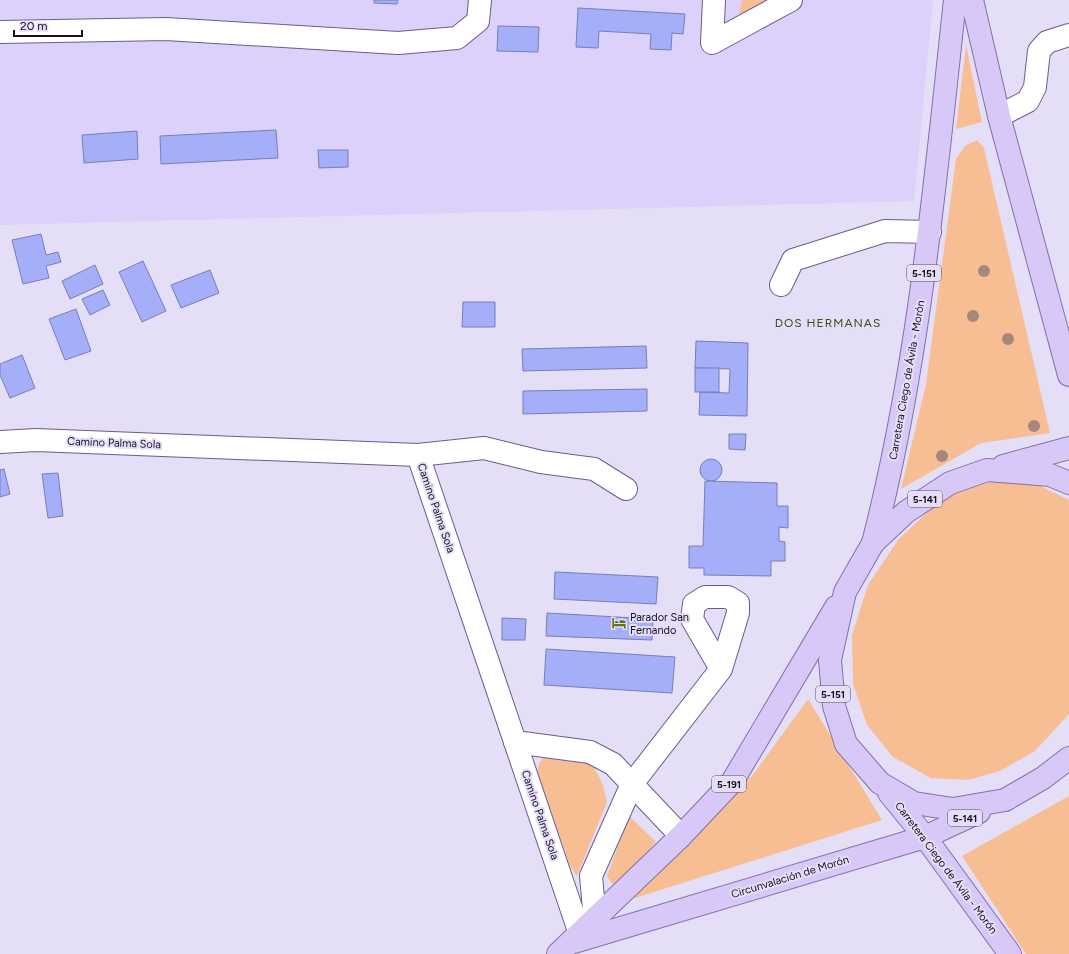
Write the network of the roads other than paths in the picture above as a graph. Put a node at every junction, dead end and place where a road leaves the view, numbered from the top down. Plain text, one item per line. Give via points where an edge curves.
1 (480, 0) edge
2 (714, 0) edge
3 (791, 0) edge
4 (955, 0) edge
5 (972, 0) edge
6 (0, 32) edge
7 (1069, 35) edge
8 (1000, 116) junction
9 (930, 232) junction
10 (781, 285) dead end
11 (1069, 375) edge
12 (0, 442) edge
13 (1069, 448) edge
14 (418, 455) junction
15 (987, 470) junction
16 (1069, 483) edge
17 (626, 489) dead end
18 (873, 543) junction
19 (844, 592) junction
20 (721, 669) dead end
21 (515, 742) junction
22 (1069, 758) edge
23 (880, 783) junction
24 (632, 784) junction
25 (1005, 800) junction
26 (682, 836) junction
27 (925, 837) junction
28 (576, 938) edge
29 (1010, 954) edge

1 - 6 street via 478,20 457,38 398,43 166,29
2 - 3 street via 712,43
4 - 9 main road, Carretera Ciego de Ávila - Morón / 5-151
5 - 8 main road
7 - 8 street via 1047,42 1039,50 1036,87 1028,101
8 - 11 main road
9 - 10 street via 885,231 793,260
9 - 18 main road, Carretera Ciego de Ávila - Morón / 5-151 via 909,382
12 - 14 street, Camino Palma Sola via 36,440
13 - 15 main road, 5-141
14 - 17 street via 484,448 541,462 594,469
14 - 21 street, Camino Palma Sola
15 - 16 main road via 1050,475
15 - 18 main road, 5-141 via 950,483 906,512
18 - 19 main road, 5-151
19 - 23 main road, 5-151 via 830,660 834,706 846,744
19 - 26 main road, 5-191 via 732,782
20 - 24 street
21 - 24 street via 590,752 613,764
21 - 28 street, Camino Palma Sola
22 - 25 main road, 5-141 via 1043,778
23 - 25 main road via 914,803 953,809
23 - 27 main road, Carretera Ciego de Ávila - Morón / 5-151
24 - 26 street
24 - 28 street via 591,876
25 - 27 main road, Circunvalación de Morón / 5-141
26 - 28 main road, 5-191
27 - 28 main road, Circunvalación de Morón
27 - 29 main road, Carretera Ciego de Ávila - Morón / 5-151

